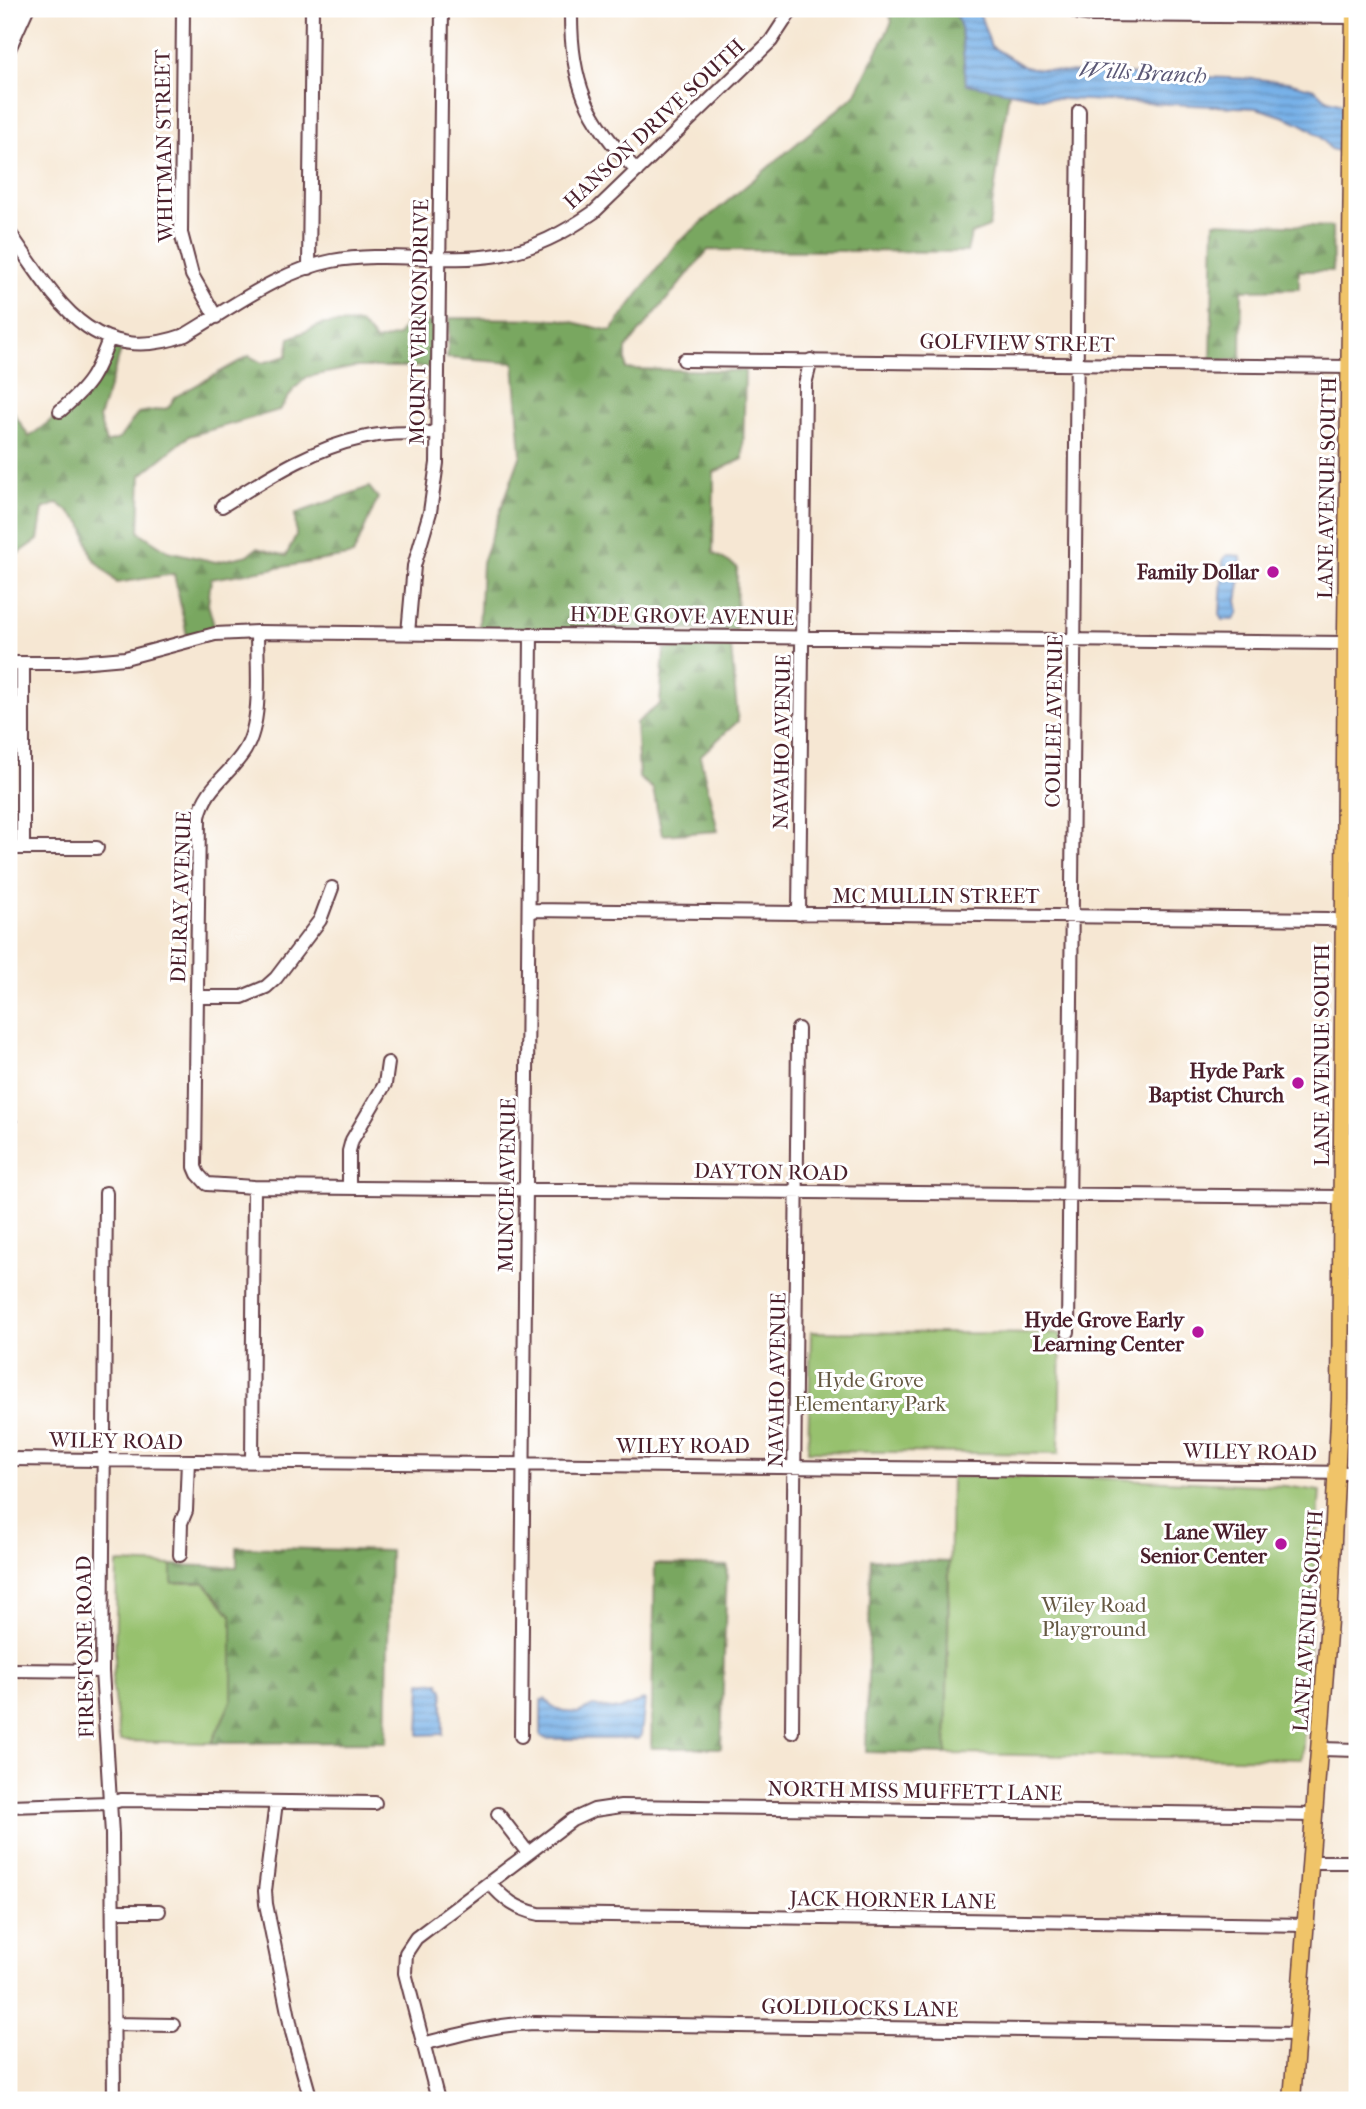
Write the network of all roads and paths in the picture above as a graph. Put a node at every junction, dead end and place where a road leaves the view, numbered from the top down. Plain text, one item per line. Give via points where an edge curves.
1 (27, 9) edge
2 (183, 9) edge
3 (312, 9) edge
4 (442, 9) edge
5 (571, 9) edge
6 (792, 9) edge
7 (1071, 9) edge
8 (1354, 13) edge
9 (9, 49) edge
10 (1079, 111) dead end
11 (637, 171) junction
12 (9, 232) edge
13 (439, 257) junction
14 (309, 268) junction
15 (216, 317) junction
16 (109, 339) junction
17 (684, 360) dead end
18 (811, 360) junction
19 (1078, 363) junction
20 (1349, 367) junction
21 (60, 411) dead end
22 (437, 433) junction
23 (222, 506) dead end
24 (257, 632) junction
25 (408, 633) junction
26 (531, 634) junction
27 (802, 637) junction
28 (1074, 640) junction
29 (1352, 646) edge
30 (9, 663) edge
31 (23, 663) junction
32 (1357, 690) edge
33 (1345, 703) junction
34 (9, 848) edge
35 (23, 848) junction
36 (97, 848) dead end
37 (332, 888) dead end
38 (528, 910) junction
39 (799, 914) junction
40 (1071, 916) junction
41 (1344, 922) junction
42 (197, 997) junction
43 (799, 1029) dead end
44 (388, 1063) dead end
45 (1350, 1067) edge
46 (202, 1180) joint
47 (254, 1187) junction
48 (349, 1188) junction
49 (526, 1189) junction
50 (798, 1192) junction
51 (106, 1193) dead end
52 (1069, 1194) junction
53 (1341, 1197) junction
54 (1068, 1332) dead end
55 (9, 1459) edge
56 (103, 1460) junction
57 (188, 1461) junction
58 (252, 1461) junction
59 (523, 1464) junction
60 (795, 1466) junction
61 (1338, 1473) junction
62 (1357, 1473) edge
63 (180, 1555) dead end
64 (9, 1670) edge
65 (102, 1671) junction
66 (792, 1732) dead end
67 (521, 1736) dead end
68 (1321, 1749) junction
69 (1357, 1749) edge
70 (276, 1802) junction
71 (110, 1803) junction
72 (374, 1803) dead end
73 (9, 1806) edge
74 (498, 1814) dead end
75 (1315, 1815) junction
76 (528, 1853) junction
77 (1312, 1862) junction
78 (1357, 1863) edge
79 (490, 1883) junction
80 (113, 1911) junction
81 (159, 1911) dead end
82 (1306, 1924) junction
83 (113, 2024) junction
84 (173, 2025) dead end
85 (1298, 2034) junction
86 (423, 2044) junction
87 (114, 2100) edge
88 (311, 2100) edge
89 (438, 2100) edge
90 (1292, 2100) edge

1 - 9 street
2 - 15 street, WHITMAN STREET via 181,233 192,275
3 - 14 street
4 - 13 street, MOUNT VERNON DRIVE
5 - 11 street via 572,50 580,87 601,131
6 - 11 street, HANSON DRIVE SOUTH via 771,41
7 - 8 street via 1093,15
8 - 20 main road, LANE AVENUE SOUTH
10 - 19 street, COULEE AVENUE
11 - 13 street, HANSON DRIVE SOUTH via 594,212 544,242 496,255
12 - 16 street, HANSON DRIVE SOUTH via 66,310
13 - 14 street, HANSON DRIVE SOUTH via 374,256
13 - 22 street, MOUNT VERNON DRIVE
14 - 15 street, HANSON DRIVE SOUTH
15 - 16 street, HANSON DRIVE SOUTH via 172,340 141,344
16 - 21 street via 96,373
17 - 18 street, GOLFVIEW STREET
18 - 19 street, GOLFVIEW STREET
18 - 27 street, NAVAHO AVENUE via 805,384
19 - 20 street, GOLFVIEW STREET
19 - 28 street, COULEE AVENUE
20 - 29 main road, LANE AVENUE SOUTH
22 - 23 street via 386,434 334,446
22 - 25 street, MOUNT VERNON DRIVE via 435,485 414,566
24 - 25 street, HYDE GROVE AVENUE
24 - 31 street, HYDE GROVE AVENUE via 215,634 125,658
24 - 42 street, DELRAY AVENUE via 254,729 244,751 205,797 199,817
25 - 26 street, HYDE GROVE AVENUE
26 - 27 street, HYDE GROVE AVENUE
26 - 38 street, MUNCIE AVENUE
27 - 28 street, HYDE GROVE AVENUE
27 - 39 street, NAVAHO AVENUE
28 - 29 street, HYDE GROVE AVENUE
28 - 40 street, COULEE AVENUE
29 - 33 main road, LANE AVENUE SOUTH
30 - 31 street, HYDE GROVE AVENUE
31 - 35 street
32 - 33 street
33 - 41 main road, LANE AVENUE SOUTH
34 - 35 street
35 - 36 street
37 - 42 street via 320,919 266,987 242,998
38 - 39 street, MC MULLIN STREET
38 - 49 street, MUNCIE AVENUE
39 - 40 street, MC MULLIN STREET
40 - 41 street, MC MULLIN STREET
40 - 52 street, COULEE AVENUE
41 - 45 main road, LANE AVENUE SOUTH
42 - 46 street, DELRAY AVENUE via 195,1167
43 - 50 street, NAVAHO AVENUE
44 - 48 street via 385,1084 352,1140
45 - 53 main road, LANE AVENUE SOUTH
46 - 47 street, DAYTON ROAD via 215,1186
47 - 48 street, DAYTON ROAD
47 - 58 street
48 - 49 street, DAYTON ROAD
49 - 50 street, DAYTON ROAD
49 - 59 street, MUNCIE AVENUE
50 - 52 street, DAYTON ROAD
50 - 60 street, NAVAHO AVENUE
51 - 56 street, FIRESTONE ROAD
52 - 53 street, DAYTON ROAD
52 - 54 street, COULEE AVENUE
53 - 61 main road, LANE AVENUE SOUTH
55 - 56 street, WILEY ROAD
56 - 57 street, WILEY ROAD
56 - 65 street, FIRESTONE ROAD
57 - 58 street, WILEY ROAD
57 - 63 street
58 - 59 street, WILEY ROAD
59 - 60 street, WILEY ROAD
59 - 67 street, MUNCIE AVENUE
60 - 61 street, WILEY ROAD
60 - 66 street, NAVAHO AVENUE
61 - 62 street, WILEY ROAD
61 - 68 main road, LANE AVENUE SOUTH
64 - 65 street
65 - 71 street, FIRESTONE ROAD
68 - 69 street
68 - 75 main road, LANE AVENUE SOUTH
70 - 71 street
70 - 72 street
70 - 88 street via 266,1904
71 - 73 street
71 - 80 street, FIRESTONE ROAD
74 - 76 street
75 - 76 street, NORTH MISS MUFFETT LANE via 607,1807 583,1813
75 - 77 main road, LANE AVENUE SOUTH
76 - 79 street, NORTH MISS MUFFETT LANE
77 - 78 street
77 - 82 main road, LANE AVENUE SOUTH
79 - 82 street, JACK HORNER LANE via 513,1906 539,1914
79 - 86 street, NORTH MISS MUFFETT LANE via 416,1938 406,1953 404,1973
80 - 81 street
80 - 83 street, FIRESTONE ROAD
82 - 85 main road, LANE AVENUE SOUTH
83 - 84 street
83 - 87 street, FIRESTONE ROAD
85 - 86 street, GOLDILOCKS LANE via 535,2023 477,2029
85 - 90 main road, LANE AVENUE SOUTH
86 - 89 street, NORTH MISS MUFFETT LANE

